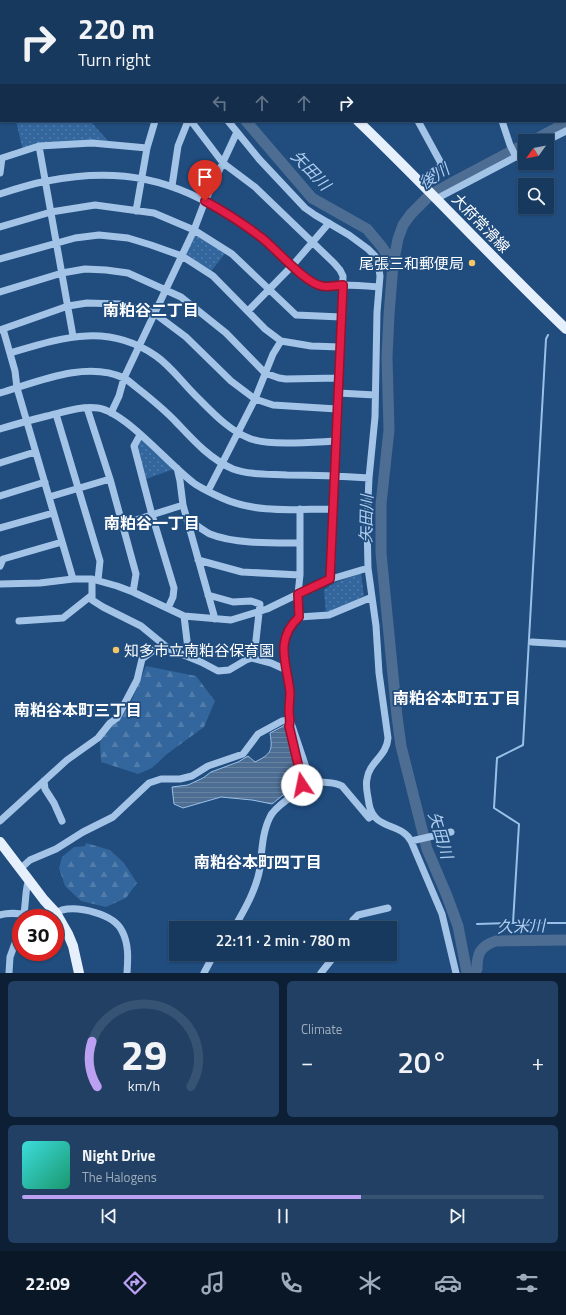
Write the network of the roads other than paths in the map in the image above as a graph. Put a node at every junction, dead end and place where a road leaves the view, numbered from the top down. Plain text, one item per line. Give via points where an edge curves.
1 (156, 122) edge
2 (188, 122) edge
3 (193, 122) edge
4 (229, 122) edge
5 (359, 122) edge
6 (419, 122) edge
7 (502, 122) edge
8 (566, 131) edge
9 (237, 132) junction
10 (554, 137) edge
11 (39, 146) junction
12 (147, 148) junction
13 (516, 157) joint
14 (223, 162) junction
15 (0, 173) edge
16 (141, 177) junction
17 (45, 181) junction
18 (420, 181) junction
19 (172, 186) junction
20 (0, 194) edge
21 (436, 199) junction
22 (205, 201) junction
23 (136, 211) junction
24 (51, 212) junction
25 (329, 223) junction
26 (0, 227) edge
27 (194, 230) junction
28 (313, 242) junction
29 (57, 243) junction
30 (182, 256) junction
31 (0, 259) edge
32 (292, 266) junction
33 (62, 273) junction
34 (343, 285) junction
35 (379, 287) junction
36 (269, 289) junction
37 (166, 290) junction
38 (0, 292) edge
39 (68, 306) junction
40 (248, 311) junction
41 (154, 313) junction
42 (341, 317) junction
43 (1, 329) edge
44 (566, 329) edge
45 (73, 336) junction
46 (281, 341) junction
47 (139, 347) junction
48 (340, 347) junction
49 (10, 353) junction
50 (265, 373) junction
51 (124, 378) junction
52 (339, 378) junction
53 (17, 388) junction
54 (0, 393) edge
55 (338, 393) junction
56 (375, 395) junction
57 (255, 399) junction
58 (87, 408) junction
59 (337, 409) junction
60 (111, 413) junction
61 (56, 414) junction
62 (26, 421) junction
63 (0, 429) edge
64 (238, 433) junction
65 (140, 436) junction
66 (336, 441) junction
67 (35, 452) junction
68 (0, 463) edge
69 (222, 463) junction
70 (177, 468) junction
71 (335, 475) junction
72 (368, 478) junction
73 (110, 479) junction
74 (45, 482) junction
75 (78, 489) junction
76 (208, 491) junction
77 (0, 496) edge
78 (49, 497) junction
79 (183, 505) junction
80 (300, 509) junction
81 (333, 509) junction
82 (53, 513) junction
83 (152, 515) junction
84 (186, 518) junction
85 (123, 524) junction
86 (0, 528) edge
87 (62, 542) junction
88 (300, 543) junction
89 (198, 560) junction
90 (0, 566) edge
91 (368, 568) junction
92 (300, 575) junction
93 (73, 579) junction
94 (330, 579) junction
95 (95, 580) junction
96 (0, 584) edge
97 (133, 592) junction
98 (298, 594) junction
99 (92, 595) junction
100 (208, 595) junction
101 (372, 597) junction
102 (168, 608) junction
103 (260, 612) junction
104 (184, 616) junction
105 (299, 617) junction
106 (215, 619) junction
107 (19, 620) dead end
108 (532, 642) dead end
109 (162, 644) junction
110 (566, 644) edge
111 (189, 657) junction
112 (254, 658) junction
113 (285, 668) junction
114 (290, 720) junction
115 (44, 781) junction
116 (373, 815) junction
117 (0, 821) edge
118 (62, 821) dead end
119 (451, 832) dead end
120 (414, 841) junction
121 (0, 842) edge
122 (20, 869) junction
123 (29, 880) junction
124 (388, 908) dead end
125 (25, 909) edge
126 (53, 909) edge
127 (64, 910) edge
128 (12, 913) edge
129 (0, 915) edge
130 (238, 921) edge
131 (353, 921) edge
132 (64, 927) edge
133 (12, 952) edge
134 (211, 961) edge
135 (330, 961) edge
136 (9, 973) edge
137 (79, 973) edge
138 (127, 973) edge
139 (205, 973) edge
140 (321, 973) edge
141 (456, 973) edge

1 - 12 street
2 - 19 street via 178,146
3 - 14 street
4 - 9 street
5 - 18 main road, 大府常滑線
6 - 18 street via 442,165
7 - 13 street
8 - 10 street
9 - 14 street
9 - 25 street via 305,208
11 - 12 street via 92,143
11 - 15 street via 2,158
11 - 17 street
12 - 16 street
13 - 21 street
14 - 22 street
14 - 28 street via 255,187
16 - 17 street via 104,174
16 - 19 street
16 - 23 street
17 - 20 street
17 - 24 street
18 - 21 main road, 大府常滑線
19 - 22 street
21 - 44 main road, 大府常滑線
22 - 27 street
22 - 32 street via 262,238
23 - 24 street via 95,205
23 - 27 street via 154,213
24 - 26 street
24 - 29 street
25 - 28 street
25 - 35 street via 375,256 378,263
27 - 30 street
27 - 36 street via 232,254
28 - 32 street
28 - 34 street via 340,270
29 - 30 street via 95,235 124,237
29 - 31 street
29 - 33 street
30 - 37 street
30 - 40 street via 213,276
32 - 34 street via 314,284 322,287
32 - 36 street
33 - 37 street via 85,270 128,273
33 - 38 street
33 - 39 street
34 - 35 street
34 - 42 street
35 - 56 street
36 - 40 street
36 - 42 street via 296,315
37 - 41 street
37 - 50 street via 203,313
39 - 41 street via 109,303
39 - 43 street
39 - 45 street
40 - 46 street via 265,330
41 - 47 street
41 - 57 street via 186,337 231,382
42 - 48 street
43 - 49 street
45 - 47 street via 96,335 122,340
45 - 49 street
46 - 48 street
46 - 50 street
47 - 51 street
47 - 64 street via 156,356 224,424
48 - 52 street
49 - 53 street
50 - 52 street via 286,379
50 - 57 street
51 - 53 street via 87,371 59,374
51 - 60 street
51 - 69 street via 153,400 198,445
52 - 55 street
53 - 54 street
53 - 62 street
55 - 56 street
55 - 59 street
56 - 72 street via 374,435
57 - 59 street via 273,405
57 - 64 street
58 - 60 street via 98,408
58 - 61 street
58 - 73 street
59 - 66 street
60 - 65 street
61 - 62 street
61 - 75 street
62 - 63 street
62 - 67 street
64 - 66 street via 252,440 268,442
64 - 69 street
65 - 70 street
65 - 83 street via 134,446
66 - 71 street
67 - 68 street
67 - 74 street
69 - 71 street via 243,472 260,474
69 - 76 street
70 - 76 street via 195,484
70 - 79 street
71 - 72 street
71 - 81 street
72 - 91 street
73 - 75 street
73 - 85 street
74 - 77 street
74 - 78 street
75 - 78 street
75 - 95 street via 100,561
76 - 80 street via 239,505 262,510
78 - 82 street
79 - 83 street
79 - 84 street
80 - 81 street
80 - 88 street
81 - 94 street
82 - 86 street
82 - 87 street
83 - 85 street
83 - 102 street via 174,588
84 - 88 street via 210,534 230,539
84 - 89 street
85 - 97 street via 136,574
87 - 90 street via 3,560
87 - 93 street
88 - 92 street
89 - 92 street via 242,572
89 - 100 street
91 - 94 street
91 - 101 street
92 - 98 street
93 - 95 street
93 - 96 street via 40,584
94 - 98 street
95 - 97 street
95 - 99 street
97 - 102 street
98 - 103 street
98 - 105 street
99 - 107 street via 63,618
99 - 109 street via 92,600 141,626
100 - 103 street via 233,602 251,601 260,604
100 - 106 street
101 - 105 street via 329,615
101 - 116 street via 388,738 386,750 371,766 366,779 369,805
102 - 104 street
103 - 106 street via 231,620
103 - 112 street
104 - 106 street
104 - 111 street
105 - 113 street via 290,626 286,636 283,652
108 - 110 street
109 - 111 street via 169,650
109 - 115 street via 142,659 137,680 117,718 98,738
111 - 112 street via 218,671 229,670
112 - 113 street
113 - 114 street via 290,693
114 - 116 street via 311,778 318,782 338,784 369,818
114 - 122 street via 282,721 258,734 242,754 208,766 192,776 161,779 149,783 113,817 37,857
114 - 130 street via 289,726 302,785 273,810 263,841 256,885
115 - 117 street
115 - 118 street via 45,789
116 - 120 street via 383,824 404,833
119 - 120 street
120 - 141 street via 442,914
121 - 122 main road
122 - 123 main road
123 - 125 street via 26,884
123 - 126 main road
124 - 131 street via 358,915
127 - 138 street via 91,911 118,925 126,943
128 - 129 street
132 - 137 main road via 73,946
133 - 136 street
134 - 139 street
135 - 140 street

